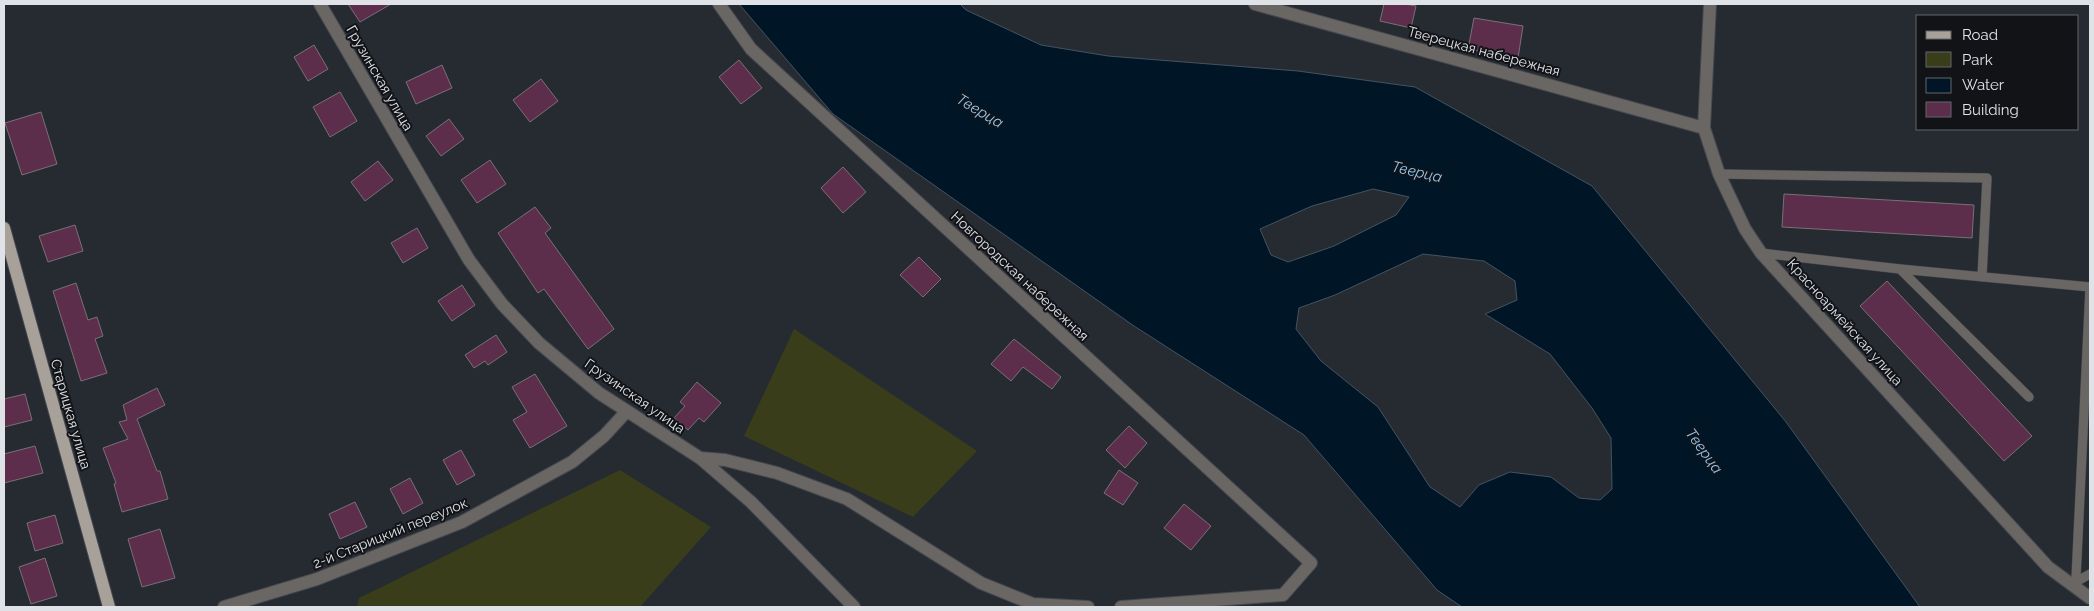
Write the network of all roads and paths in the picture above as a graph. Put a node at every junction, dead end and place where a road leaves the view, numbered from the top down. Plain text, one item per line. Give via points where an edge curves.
1 (320, 4) edge
2 (719, 4) edge
3 (1255, 4) edge
4 (1710, 4) edge
5 (1704, 128) junction
6 (1719, 174) junction
7 (4, 228) edge
8 (1761, 253) junction
9 (1900, 269) junction
10 (1982, 277) junction
11 (2090, 288) edge
12 (2029, 397) dead end
13 (627, 411) junction
14 (700, 458) junction
15 (2090, 574) edge
16 (2072, 584) junction
17 (2090, 598) edge
18 (109, 607) edge
19 (224, 607) edge
20 (854, 607) edge
21 (1088, 607) edge
22 (1121, 607) edge

1 - 13 street, Грузинская улица via 469,260 502,304 539,343 599,393
2 - 22 street, Новгородская набережная via 751,49 1311,563 1283,595
3 - 5 street, Тверецкая набережная
4 - 5 street, Красноармейская улица
5 - 6 street, Красноармейская улица
6 - 8 street, Красноармейская улица via 1745,229
6 - 10 lane via 1987,178
7 - 18 main road, Старицкая улица
8 - 9 lane
8 - 16 street, Красноармейская улица via 2048,567
9 - 10 lane
9 - 12 lane
10 - 11 lane
11 - 16 lane via 2076,578
13 - 14 street, Грузинская улица
13 - 19 street, 2-й Старицкий переулок via 604,436 572,462 462,522 317,579
14 - 20 street, Грузинская улица via 751,502
14 - 21 street via 725,460 777,473 847,498 981,583 1033,604
15 - 16 lane
16 - 17 street, Красноармейская улица

